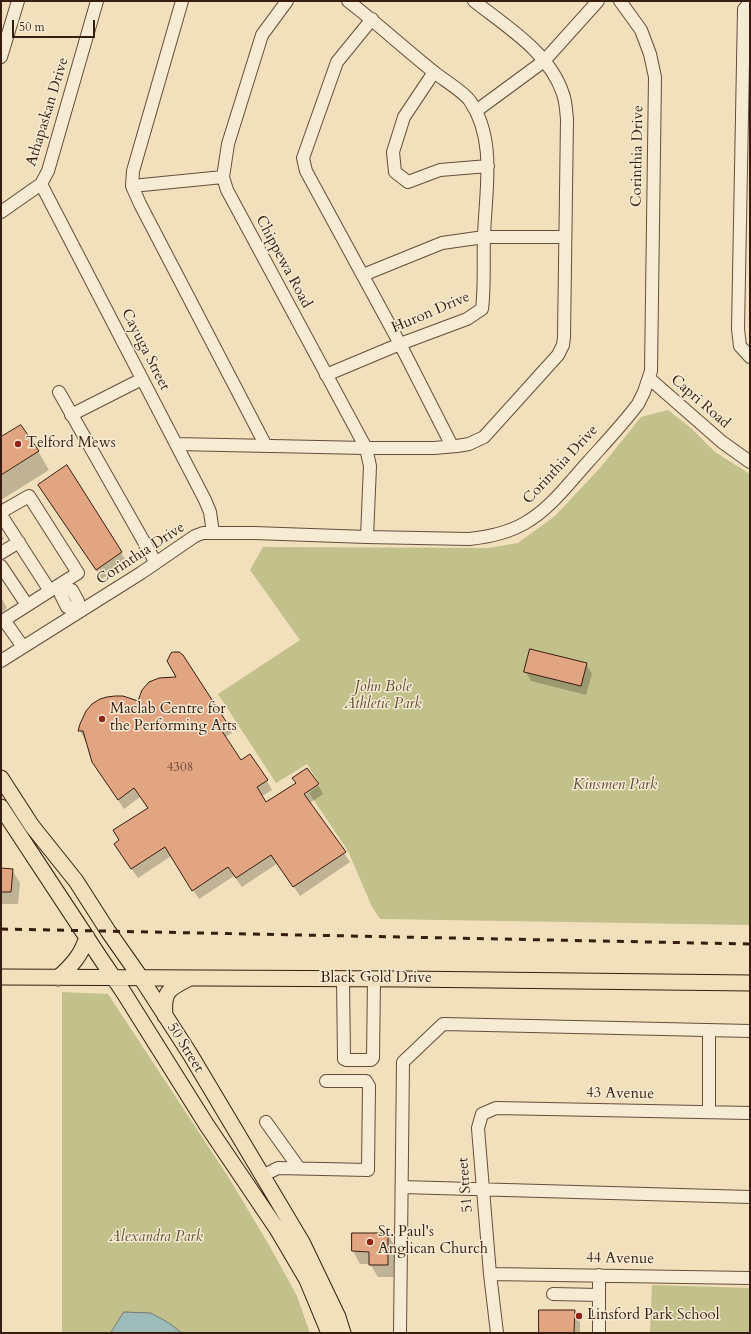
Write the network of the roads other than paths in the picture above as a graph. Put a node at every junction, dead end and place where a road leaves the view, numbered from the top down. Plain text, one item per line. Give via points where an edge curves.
1 (18, 1) edge
2 (97, 1) edge
3 (182, 1) edge
4 (286, 1) edge
5 (348, 1) edge
6 (474, 1) edge
7 (598, 1) edge
8 (620, 1) edge
9 (750, 3) edge
10 (372, 19) junction
11 (1, 57) edge
12 (544, 61) junction
13 (434, 72) junction
14 (476, 110) junction
15 (488, 166) junction
16 (223, 177) junction
17 (41, 184) junction
18 (132, 186) junction
19 (1, 212) edge
20 (484, 237) junction
21 (565, 237) junction
22 (363, 276) junction
23 (400, 344) junction
24 (750, 357) edge
25 (326, 375) junction
26 (142, 379) junction
27 (650, 379) junction
28 (59, 392) dead end
29 (71, 415) junction
30 (176, 444) junction
31 (266, 446) junction
32 (452, 446) junction
33 (366, 448) junction
34 (750, 462) edge
35 (1, 514) edge
36 (213, 532) junction
37 (367, 537) junction
38 (19, 542) junction
39 (1, 553) edge
40 (156, 563) junction
41 (1, 566) edge
42 (58, 588) junction
43 (27, 605) junction
44 (77, 610) junction
45 (2, 620) edge
46 (23, 647) junction
47 (1, 661) edge
48 (1, 778) edge
49 (1, 807) edge
50 (87, 937) junction
51 (1, 977) edge
52 (58, 978) junction
53 (114, 978) junction
54 (141, 978) junction
55 (188, 979) junction
56 (343, 979) junction
57 (374, 979) junction
58 (750, 983) edge
59 (165, 1016) junction
60 (709, 1030) junction
61 (750, 1031) edge
62 (326, 1080) dead end
63 (489, 1110) joint
64 (709, 1112) junction
65 (750, 1113) edge
66 (266, 1122) dead end
67 (299, 1168) junction
68 (262, 1176) junction
69 (402, 1187) junction
70 (483, 1190) junction
71 (750, 1197) edge
72 (490, 1274) junction
73 (599, 1275) junction
74 (750, 1278) edge
75 (553, 1294) dead end
76 (598, 1295) junction
77 (329, 1333) edge
78 (343, 1333) edge
79 (400, 1333) edge
80 (497, 1333) edge
81 (599, 1333) edge

1 - 11 street
2 - 17 street, Athapaskan Drive via 48,171
3 - 18 street via 133,171
4 - 16 street, Chippewa Road via 262,35 228,144
5 - 10 street, Huron Drive
6 - 12 street via 522,39
7 - 12 street
8 - 27 street, Corinthia Drive via 642,30 654,77
9 - 24 street via 744,8 738,329 740,346
10 - 13 street, Huron Drive
10 - 22 street via 337,62 303,158 306,171
12 - 14 street
12 - 21 street via 554,75 566,107
13 - 14 street, Huron Drive via 469,99
13 - 15 street via 404,117 393,152 395,172 408,182 440,170
14 - 15 street, Huron Drive via 484,129
15 - 20 street, Huron Drive
16 - 18 street
16 - 25 street, Chippewa Road via 227,190
17 - 19 street, Athapaskan Drive
17 - 26 street, Cayuga Street
18 - 31 street
20 - 21 street
20 - 22 street via 442,243
20 - 23 street, Huron Drive via 482,309 467,319
21 - 32 street via 563,345 558,355 484,437 469,444
22 - 23 street
23 - 25 street, Huron Drive
23 - 32 street
25 - 33 street, Chippewa Road
26 - 29 street
26 - 30 street, Cayuga Street
27 - 34 street, Capri Road via 722,442
27 - 37 street, Corinthia Drive via 630,414 563,490 524,524 491,536 476,538
28 - 29 street
29 - 40 street
30 - 31 street
30 - 36 street, Cayuga Street via 205,500
31 - 33 street
32 - 33 street
33 - 37 street, Chippewa Road via 370,466
35 - 38 street
35 - 42 street via 29,496 78,573
36 - 37 street, Corinthia Drive
36 - 40 street, Corinthia Drive via 195,536
38 - 39 street
38 - 42 street
40 - 44 street, Corinthia Drive
41 - 43 street
42 - 43 street
42 - 44 street via 72,590 78,601
43 - 45 street
44 - 46 street, Corinthia Drive
45 - 46 street
46 - 47 street, Corinthia Drive
48 - 54 main road, 50 Street via 32,826 76,881
49 - 50 main road, 50 Street
50 - 52 main road via 77,959
50 - 53 main road, 50 Street
51 - 52 main road, Black Gold Drive
52 - 53 main road, Black Gold Drive
53 - 54 main road, Black Gold Drive
53 - 77 main road, 50 Street via 206,1124 277,1229 307,1280
54 - 55 main road, Black Gold Drive
54 - 59 main road, 50 Street
55 - 56 main road, Black Gold Drive
55 - 59 main road via 172,987 167,994 164,1002
56 - 57 main road, Black Gold Drive
56 - 57 street via 344,1059 371,1060
57 - 58 main road, Black Gold Drive
59 - 68 main road, 50 Street
60 - 61 street
60 - 64 street
60 - 69 street via 443,1024 403,1062
62 - 67 street via 366,1081 369,1086 368,1170
63 - 64 street, 43 Avenue via 496,1108
63 - 70 street, 51 Street via 482,1114 478,1128
64 - 65 street, 43 Avenue
66 - 67 street
67 - 68 street via 278,1168
68 - 78 main road, 50 Street via 302,1242 338,1317
69 - 70 street
69 - 79 street
70 - 71 street
70 - 72 street, 51 Street
72 - 73 street, 44 Avenue
72 - 80 street, 51 Street
73 - 74 street, 44 Avenue
73 - 76 street
75 - 76 street
76 - 81 street

